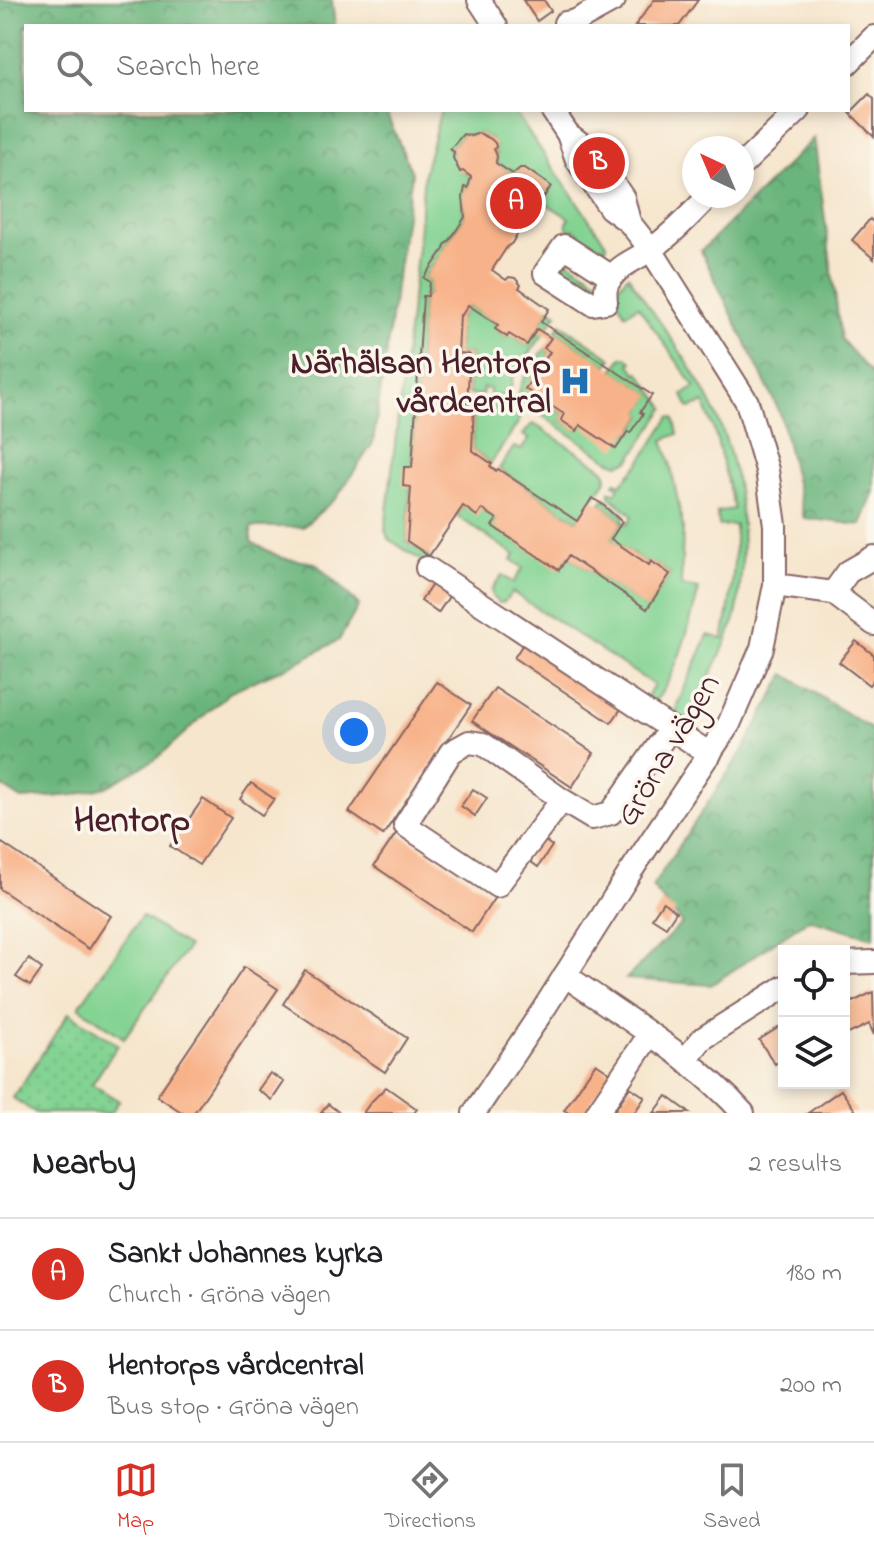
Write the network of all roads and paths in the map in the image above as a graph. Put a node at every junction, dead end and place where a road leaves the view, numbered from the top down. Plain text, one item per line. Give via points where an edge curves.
1 (479, 0) edge
2 (614, 0) edge
3 (565, 23) dead end
4 (495, 24) edge
5 (874, 37) edge
6 (850, 61) edge
7 (553, 112) edge
8 (797, 112) edge
9 (754, 153) edge
10 (696, 208) edge
11 (651, 250) junction
12 (612, 277) dead end
13 (874, 557) edge
14 (427, 568) dead end
15 (775, 585) junction
16 (833, 593) junction
17 (874, 624) edge
18 (670, 729) junction
19 (710, 754) junction
20 (562, 800) junction
21 (874, 962) edge
22 (850, 963) edge
23 (565, 975) junction
24 (778, 991) edge
25 (650, 1034) junction
26 (686, 1059) junction
27 (474, 1113) edge
28 (597, 1113) edge
29 (743, 1113) edge

1 - 4 street
2 - 3 street
5 - 6 street
7 - 11 street, Gröna vägen via 600,195
8 - 9 street
10 - 11 street
11 - 12 street via 625,263
11 - 15 street, Gröna vägen via 747,402 767,470 775,525
13 - 16 street via 848,572
14 - 18 street
15 - 16 street
15 - 19 street, Gröna vägen via 762,648
16 - 17 street
18 - 19 street
18 - 20 street via 611,813 592,818
19 - 23 street, Gröna vägen
20 - 20 street via 497,886 405,825 451,752 469,742 483,744
21 - 22 street
23 - 25 street
23 - 27 street, Gröna vägen
24 - 26 street via 702,1039
25 - 26 street
25 - 28 street
26 - 29 street

